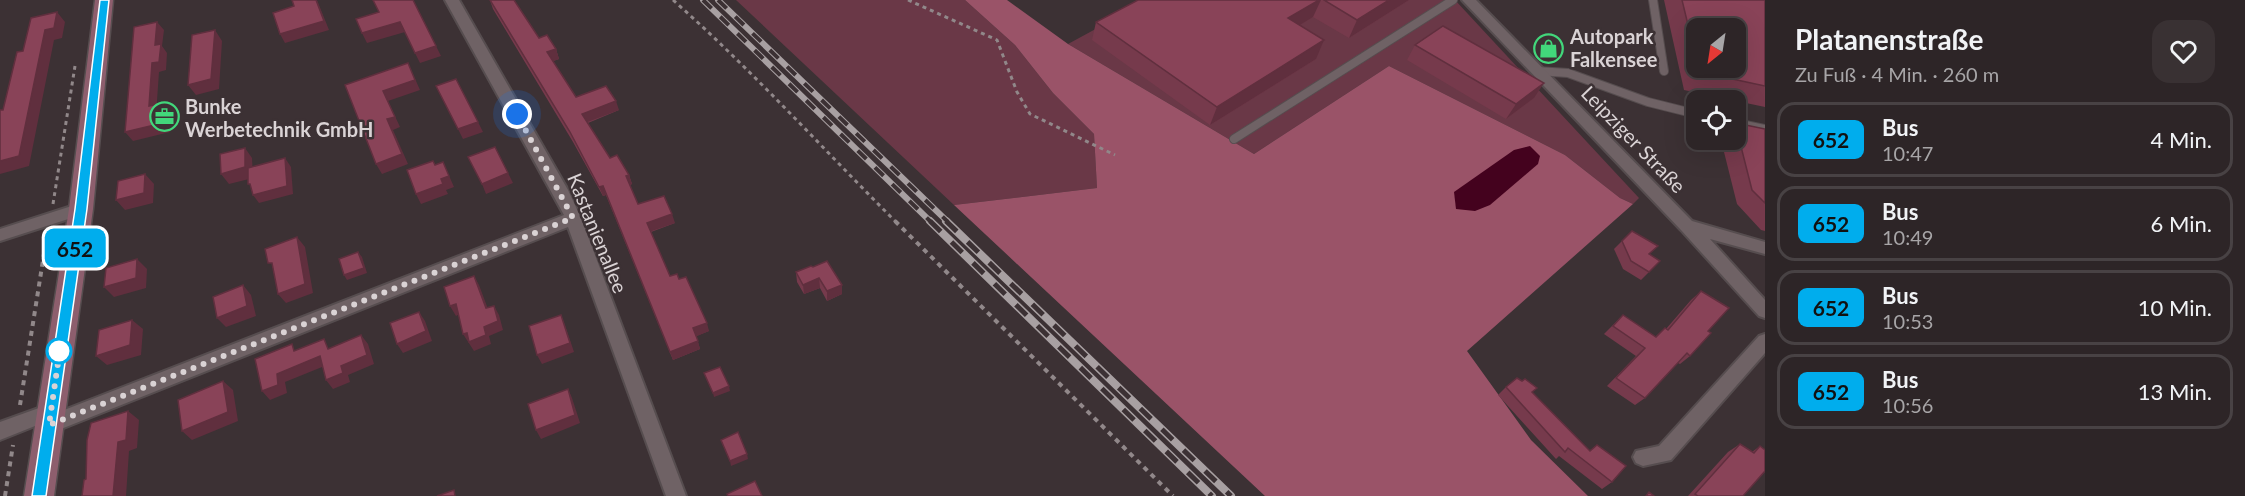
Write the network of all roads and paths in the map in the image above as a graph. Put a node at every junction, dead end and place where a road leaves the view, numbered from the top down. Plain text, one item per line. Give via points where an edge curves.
1 (104, 0) edge
2 (452, 0) edge
3 (673, 0) edge
4 (908, 0) edge
5 (1453, 0) edge
6 (1469, 0) edge
7 (1653, 0) edge
8 (77, 58) dead end
9 (1537, 71) junction
10 (1664, 71) dead end
11 (1686, 112) edge
12 (1746, 125) edge
13 (1765, 129) edge
14 (1234, 139) dead end
15 (1115, 156) dead end
16 (81, 209) junction
17 (573, 218) junction
18 (50, 219) junction
19 (1689, 225) junction
20 (0, 235) edge
21 (1765, 248) edge
22 (1765, 311) edge
23 (1765, 341) edge
24 (50, 418) junction
25 (8, 428) edge
26 (1643, 457) dead end
27 (5, 496) edge
28 (39, 496) edge
29 (676, 496) edge
30 (1173, 496) edge

1 - 16 street
2 - 17 street, Kastanienallee
3 - 30 path via 726,47 804,131
4 - 15 path via 998,40 1017,92 1030,114
5 - 14 lane
6 - 9 street, Leipziger Straße
7 - 10 lane
8 - 18 path
9 - 11 lane via 1568,73
9 - 19 street, Leipziger Straße
12 - 13 lane
16 - 18 street
16 - 24 street
17 - 24 street
17 - 29 street, Kastanienallee
18 - 20 street
18 - 25 path
19 - 21 street
19 - 22 street, Leipziger Straße
23 - 26 street via 1664,454
24 - 25 street
24 - 28 street
25 - 27 path

